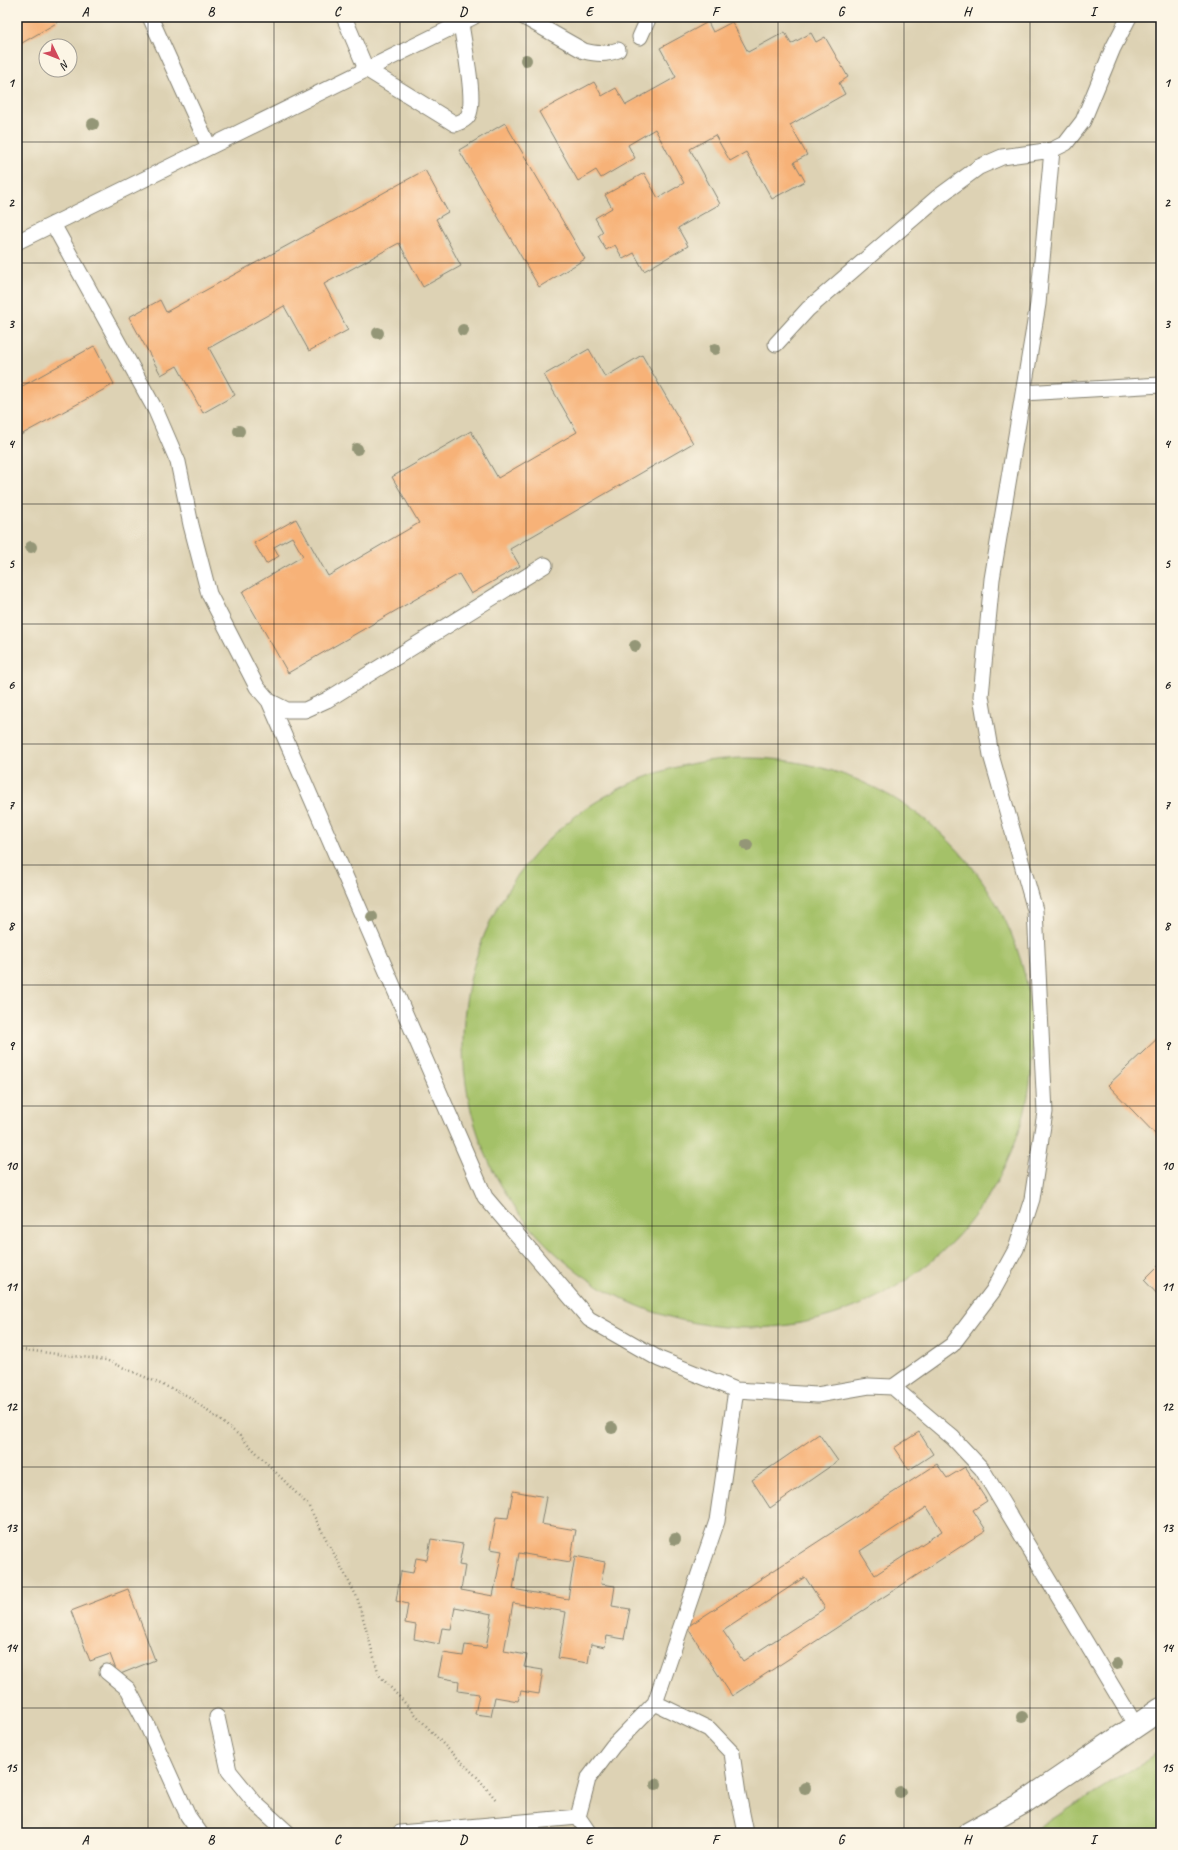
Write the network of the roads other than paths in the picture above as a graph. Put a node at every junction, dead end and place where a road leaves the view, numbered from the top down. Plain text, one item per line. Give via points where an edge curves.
1 (150, 17) edge
2 (344, 17) edge
3 (524, 17) edge
4 (649, 17) edge
5 (1129, 17) edge
6 (467, 20) edge
7 (640, 37) dead end
8 (618, 50) dead end
9 (366, 69) junction
10 (208, 147) junction
11 (1052, 150) junction
12 (53, 224) junction
13 (17, 242) edge
14 (776, 344) dead end
15 (1161, 386) edge
16 (1023, 393) junction
17 (545, 566) dead end
18 (269, 702) junction
19 (893, 1387) junction
20 (736, 1390) junction
21 (107, 1672) dead end
22 (655, 1703) junction
23 (1161, 1709) edge
24 (217, 1717) dead end
25 (1136, 1726) junction
26 (578, 1817) junction
27 (200, 1833) edge
28 (288, 1833) edge
29 (400, 1833) edge
30 (589, 1833) edge
31 (746, 1833) edge
32 (969, 1833) edge

1 - 10 lane
2 - 9 lane
3 - 8 lane via 584,51 608,54
4 - 7 lane
5 - 11 lane via 1083,120 1066,143
6 - 9 lane
6 - 9 lane via 472,100 464,121 455,124 449,122
9 - 10 lane
10 - 12 lane
11 - 14 lane via 1002,158 979,167 938,197 808,309
11 - 16 lane via 1038,304
12 - 13 lane
12 - 18 lane via 156,411 178,462 209,594 254,682
15 - 16 lane
16 - 19 lane via 992,580 981,696 991,755 1036,910 1045,1112 1032,1199 1016,1249 993,1292 952,1344
17 - 18 lane via 327,700 306,710 287,710
18 - 20 lane via 485,1197 589,1319 659,1359
19 - 20 lane via 869,1386 817,1395
19 - 25 lane via 953,1438 982,1469
20 - 22 lane via 717,1521
21 - 27 lane via 128,1689 147,1724 188,1816
22 - 26 lane via 613,1746 588,1779
22 - 31 lane via 709,1729 732,1753
23 - 25 street
24 - 28 lane via 228,1771 255,1803
25 - 32 street via 1023,1803
26 - 29 lane
26 - 30 lane

